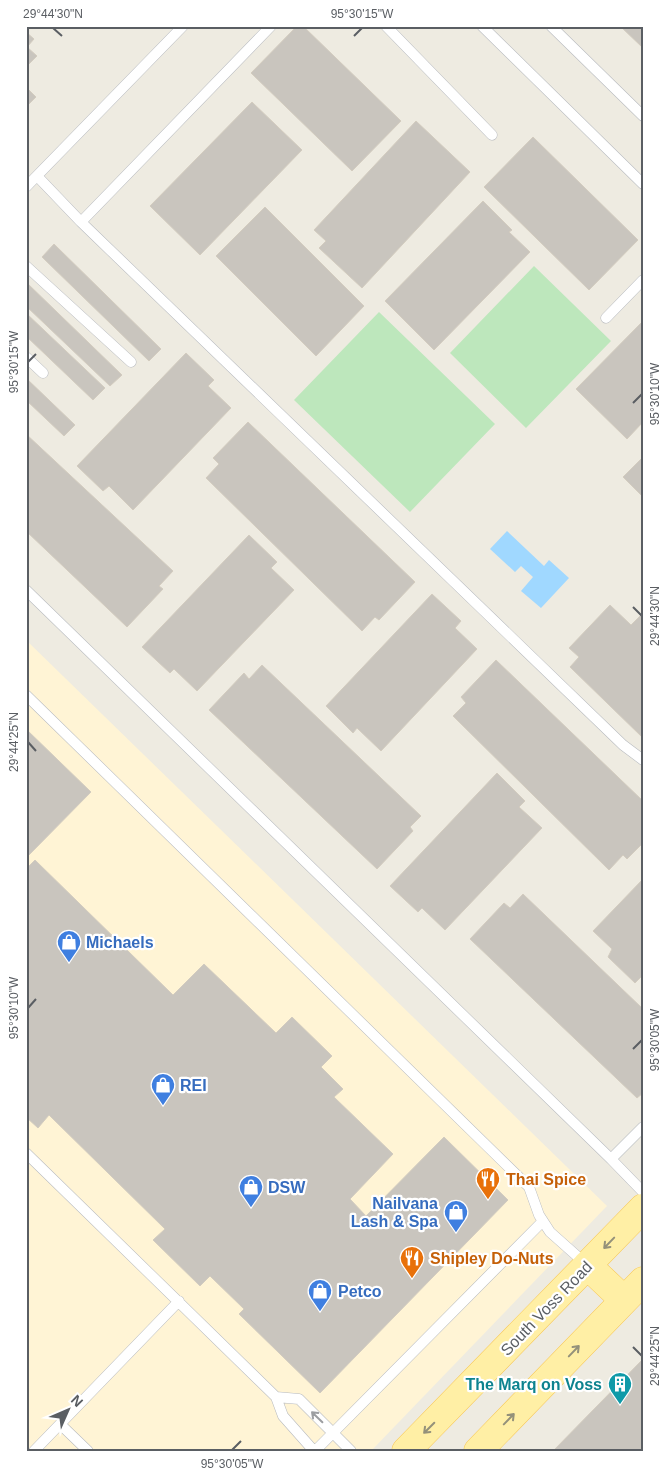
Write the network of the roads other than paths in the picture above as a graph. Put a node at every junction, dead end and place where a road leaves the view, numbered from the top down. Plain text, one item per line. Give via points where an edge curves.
1 (184, 26) edge
2 (271, 26) edge
3 (386, 26) edge
4 (482, 26) edge
5 (551, 26) edge
6 (643, 116) edge
7 (492, 134) dead end
8 (37, 176) junction
9 (643, 184) edge
10 (26, 187) edge
11 (81, 222) junction
12 (26, 266) edge
13 (643, 280) edge
14 (606, 318) dead end
15 (26, 357) edge
16 (131, 362) dead end
17 (43, 373) dead end
18 (26, 590) edge
19 (26, 695) edge
20 (643, 760) edge
21 (643, 1127) edge
22 (26, 1153) edge
23 (611, 1159) junction
24 (643, 1192) edge
25 (643, 1208) edge
26 (544, 1221) junction
27 (587, 1265) junction
28 (635, 1294) edge
29 (179, 1301) junction
30 (276, 1396) junction
31 (60, 1424) junction
32 (333, 1432) junction
33 (34, 1451) edge
34 (88, 1451) edge
35 (315, 1451) edge
36 (351, 1451) edge
37 (406, 1451) edge
38 (478, 1451) edge

1 - 8 lane
2 - 11 lane
3 - 7 lane
4 - 9 lane
5 - 6 lane
8 - 10 lane
8 - 11 lane
11 - 20 lane via 622,745
12 - 16 lane
13 - 14 lane
15 - 17 lane
18 - 23 lane
19 - 26 lane via 529,1187
21 - 23 lane
22 - 29 lane
23 - 24 lane
25 -> 27 main road, South Voss Road
26 - 27 lane via 550,1232
26 - 32 lane
27 - 28 main road
27 -> 37 main road, South Voss Road
38 -> 28 main road
29 - 30 lane
29 - 31 lane
32 -> 30 lane via 299,1399
30 - 35 lane via 283,1416
31 - 33 lane
31 - 34 lane
32 - 35 lane
32 - 36 lane

